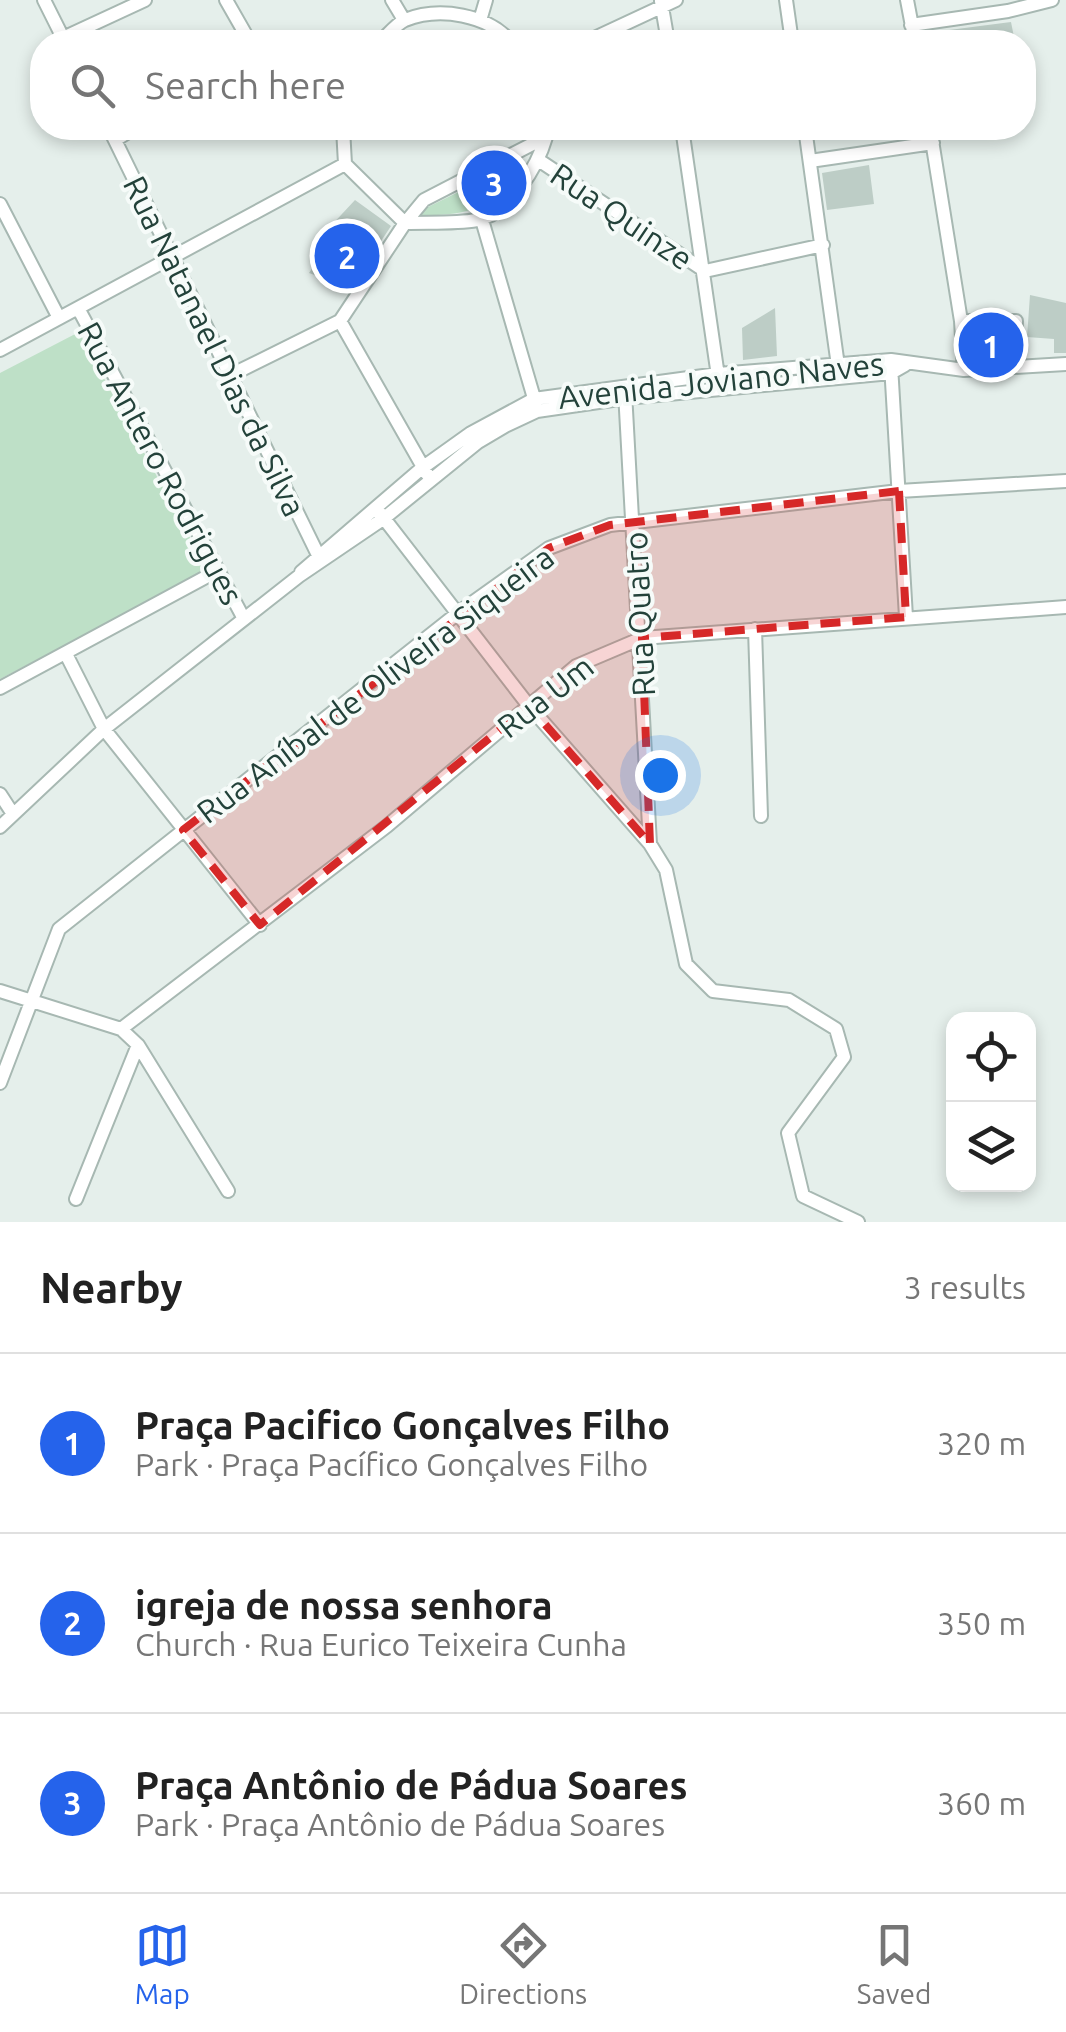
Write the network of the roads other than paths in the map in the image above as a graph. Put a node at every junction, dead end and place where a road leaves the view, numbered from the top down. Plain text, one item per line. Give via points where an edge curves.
1 (44, 0) edge
2 (145, 0) edge
3 (226, 0) edge
4 (392, 0) edge
5 (486, 0) edge
6 (676, 0) edge
7 (786, 0) edge
8 (907, 0) edge
9 (1052, 0) edge
10 (662, 3) edge
11 (481, 17) junction
12 (404, 20) junction
13 (912, 25) junction
14 (59, 30) edge
15 (84, 30) edge
16 (243, 30) edge
17 (393, 30) edge
18 (497, 30) edge
19 (609, 30) edge
20 (666, 30) edge
21 (790, 30) edge
22 (913, 30) edge
23 (115, 140) edge
24 (344, 140) edge
25 (532, 140) edge
26 (544, 140) edge
27 (684, 140) edge
28 (807, 140) edge
29 (933, 142) joint
30 (540, 161) junction
31 (810, 161) junction
32 (345, 164) junction
33 (0, 204) edge
34 (482, 220) junction
35 (405, 223) junction
36 (822, 245) junction
37 (170, 258) junction
38 (705, 271) junction
39 (78, 308) junction
40 (59, 318) junction
41 (340, 321) junction
42 (961, 321) junction
43 (0, 350) edge
44 (1066, 364) edge
45 (896, 366) junction
46 (1014, 367) junction
47 (964, 370) junction
48 (839, 372) junction
49 (718, 374) junction
50 (231, 376) junction
51 (719, 390) junction
52 (625, 391) junction
53 (536, 405) junction
54 (422, 468) junction
55 (431, 480) junction
56 (1066, 481) edge
57 (899, 491) junction
58 (380, 514) junction
59 (634, 522) junction
60 (320, 558) junction
61 (217, 571) junction
62 (1066, 608) edge
63 (458, 613) junction
64 (906, 618) junction
65 (244, 619) junction
66 (754, 629) junction
67 (642, 638) junction
68 (66, 654) junction
69 (0, 688) edge
70 (529, 706) junction
71 (104, 729) junction
72 (0, 794) edge
73 (13, 814) junction
74 (762, 816) dead end
75 (0, 828) edge
76 (183, 830) junction
77 (650, 844) junction
78 (260, 925) junction
79 (0, 991) edge
80 (29, 1002) junction
81 (121, 1029) junction
82 (138, 1044) junction
83 (0, 1083) edge
84 (228, 1191) dead end
85 (76, 1199) dead end
86 (858, 1222) edge

1 - 14 street
2 - 15 street
3 - 16 street
4 - 12 street
5 - 11 street
6 - 10 street
7 - 21 street
8 - 13 street
9 - 13 street
10 - 19 street
10 - 20 street
11 - 12 street
11 - 18 street
12 - 17 street
13 - 22 street
23 - 37 street, Rua Natanael Dias da Silva
24 - 32 street
25 - 35 street via 434,194
26 - 30 street
27 - 38 street
28 - 31 street
29 - 31 street
29 - 42 street
30 - 34 street
30 - 38 street, Rua Quinze
31 - 36 street
32 - 35 street
32 - 37 street
33 - 40 street
34 - 35 street
34 - 53 street
35 - 41 street
36 - 38 street
36 - 48 street
37 - 39 street
37 - 50 street, Rua Natanael Dias da Silva
38 - 49 street
39 - 40 street
39 - 61 street, Rua Antero Rodrigues
40 - 43 street
41 - 50 street
41 - 54 street
42 - 46 street via 1016,321
42 - 47 street
44 - 46 street, Avenida Joviano Naves
45 - 47 street, Avenida Joviano Naves
45 - 48 street, Avenida Joviano Naves
45 - 57 street
46 - 47 street, Avenida Joviano Naves
48 - 49 street, Avenida Joviano Naves
48 - 51 street, Avenida Joviano Naves
49 - 51 street
49 - 52 street, Avenida Joviano Naves
50 - 60 street, Rua Natanael Dias da Silva
51 - 52 street, Avenida Joviano Naves
52 - 53 street, Avenida Joviano Naves
52 - 59 street, Rua Quatro
53 - 54 street, Avenida Joviano Naves via 471,432
53 - 55 street, Avenida Joviano Naves
54 - 55 street
54 - 58 street, Avenida Joviano Naves
55 - 58 street, Avenida Joviano Naves
56 - 57 street, Rua Aníbal de Oliveira Siqueira
57 - 59 street, Rua Aníbal de Oliveira Siqueira
57 - 64 street
58 - 60 street, Avenida Joviano Naves
58 - 63 street
59 - 63 street, Rua Aníbal de Oliveira Siqueira via 548,548
59 - 67 street, Rua Quatro
60 - 65 street, Avenida Joviano Naves
61 - 65 street, Rua Antero Rodrigues
61 - 68 street
62 - 64 street, Rua Um
63 - 70 street
63 - 76 street, Rua Aníbal de Oliveira Siqueira
64 - 66 street, Rua Um
65 - 71 street, Avenida Joviano Naves
66 - 67 street, Rua Um
66 - 74 street
67 - 70 street, Rua Um via 576,666
67 - 77 street, Rua Quatro
68 - 69 street
68 - 71 street
70 - 77 street
70 - 78 street, Rua Um
71 - 73 street, Avenida Joviano Naves
71 - 76 street
72 - 73 street
73 - 75 street, Avenida Joviano Naves
76 - 78 street
76 - 80 street, Rua Aníbal de Oliveira Siqueira via 59,929
77 - 86 street via 666,870 686,964 713,992 789,1000 836,1028 844,1057 788,1132 803,1196
78 - 81 street, Rua Um
79 - 80 street
80 - 81 street
80 - 83 street, Rua Aníbal de Oliveira Siqueira
81 - 82 street
82 - 84 street
82 - 85 street

